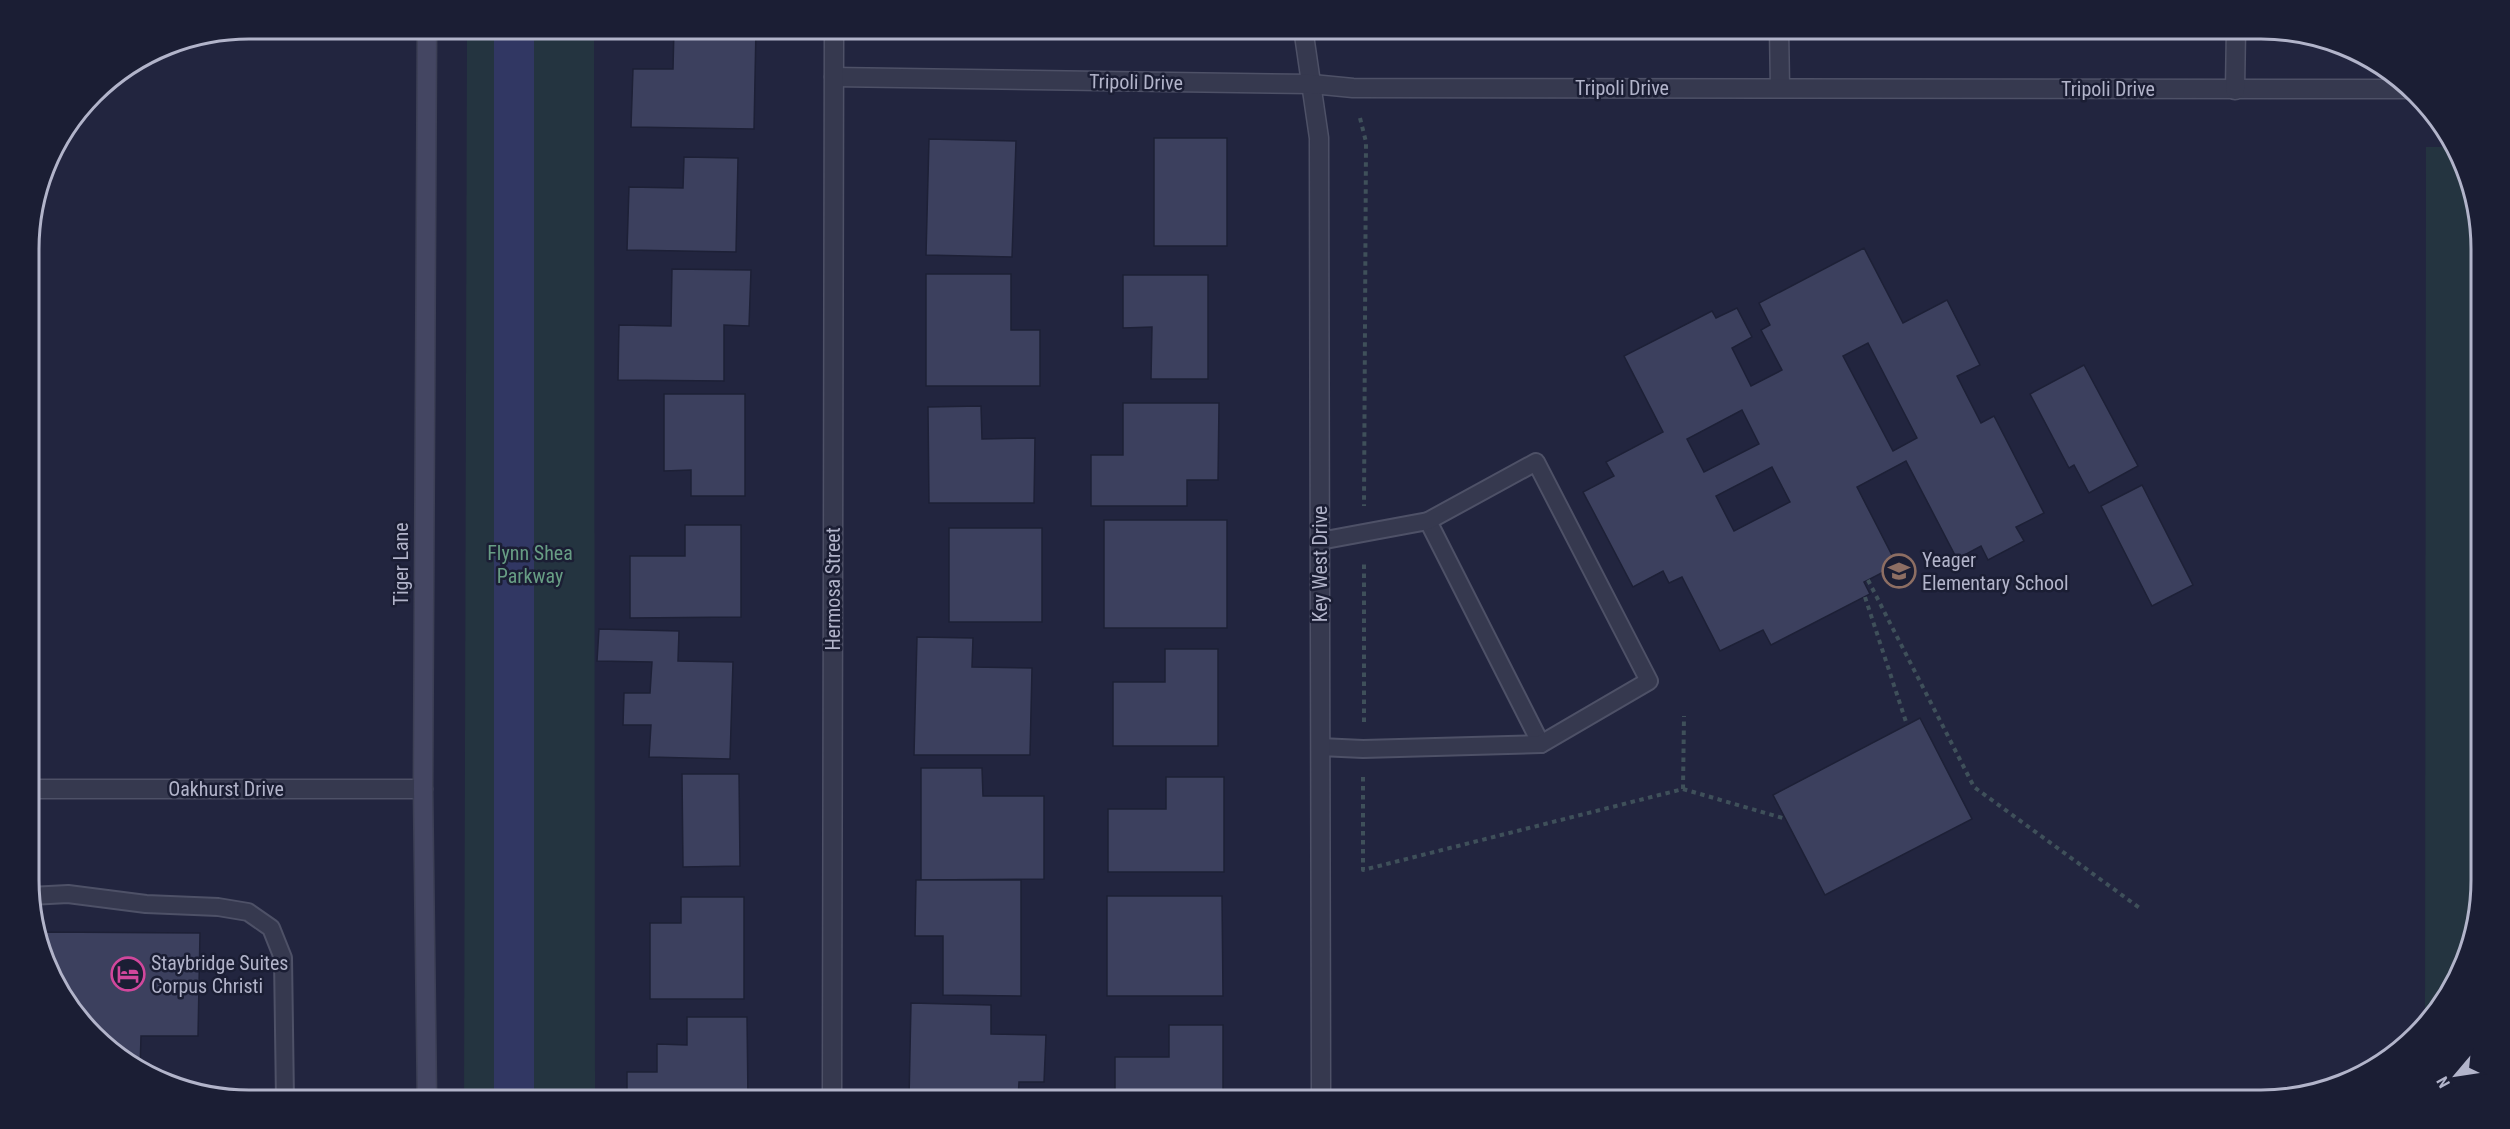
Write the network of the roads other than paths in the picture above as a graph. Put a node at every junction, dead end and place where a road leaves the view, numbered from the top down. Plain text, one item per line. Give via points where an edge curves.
1 (427, 39) edge
2 (834, 39) edge
3 (1305, 39) edge
4 (1779, 39) edge
5 (2236, 39) edge
6 (834, 77) junction
7 (1312, 84) junction
8 (1780, 88) junction
9 (2397, 89) edge
10 (2235, 90) junction
11 (1428, 521) junction
12 (1320, 541) junction
13 (1541, 744) junction
14 (1320, 747) junction
15 (39, 789) edge
16 (423, 789) junction
17 (39, 896) edge
18 (285, 1090) edge
19 (427, 1090) edge
20 (832, 1090) edge
21 (1322, 1090) edge

1 - 16 street, Tiger Lane
2 - 6 street, Hermosa Street
3 - 7 street, Key West Drive
4 - 8 street
5 - 10 street
6 - 7 street, Tripoli Drive
6 - 20 street, Hermosa Street
7 - 8 street, Tripoli Drive via 1353,88
7 - 12 street, Key West Drive via 1319,138
8 - 10 street, Tripoli Drive
9 - 10 street, Tripoli Drive
11 - 12 lane
11 - 13 lane
11 - 13 lane via 1536,462 1649,681
12 - 14 street, Key West Drive
13 - 14 lane
14 - 21 street, Key West Drive
15 - 16 street, Oakhurst Drive
16 - 19 street, Tiger Lane
17 - 18 lane via 68,894 218,907 248,912 272,928 283,958

